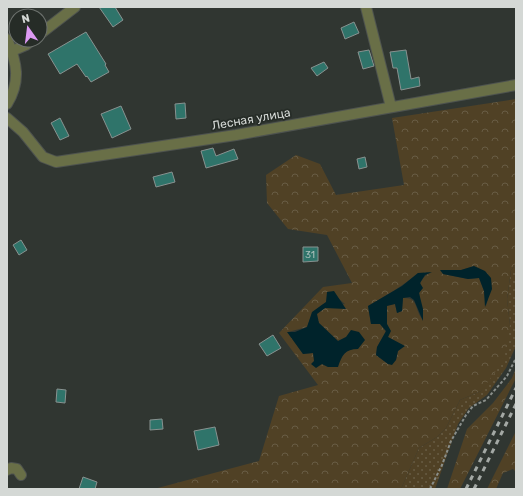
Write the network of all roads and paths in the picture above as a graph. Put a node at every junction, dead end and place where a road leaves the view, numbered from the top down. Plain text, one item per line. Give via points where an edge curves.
1 (75, 7) edge
2 (366, 7) edge
3 (48, 28) edge
4 (7, 39) edge
5 (19, 48) edge
6 (12, 51) junction
7 (516, 85) edge
8 (7, 104) edge
9 (391, 107) junction
10 (7, 118) edge
11 (516, 358) edge
12 (7, 470) edge
13 (21, 475) dead end
14 (430, 489) edge

1 - 3 street
2 - 9 street
4 - 6 street
5 - 6 street
6 - 8 street via 17,74 13,94
7 - 9 street, Лесная улица
9 - 10 street, Лесная улица via 236,135 56,162 43,157 23,132
11 - 14 path via 507,376 486,400 473,406 466,415 451,441
12 - 13 street via 17,469

